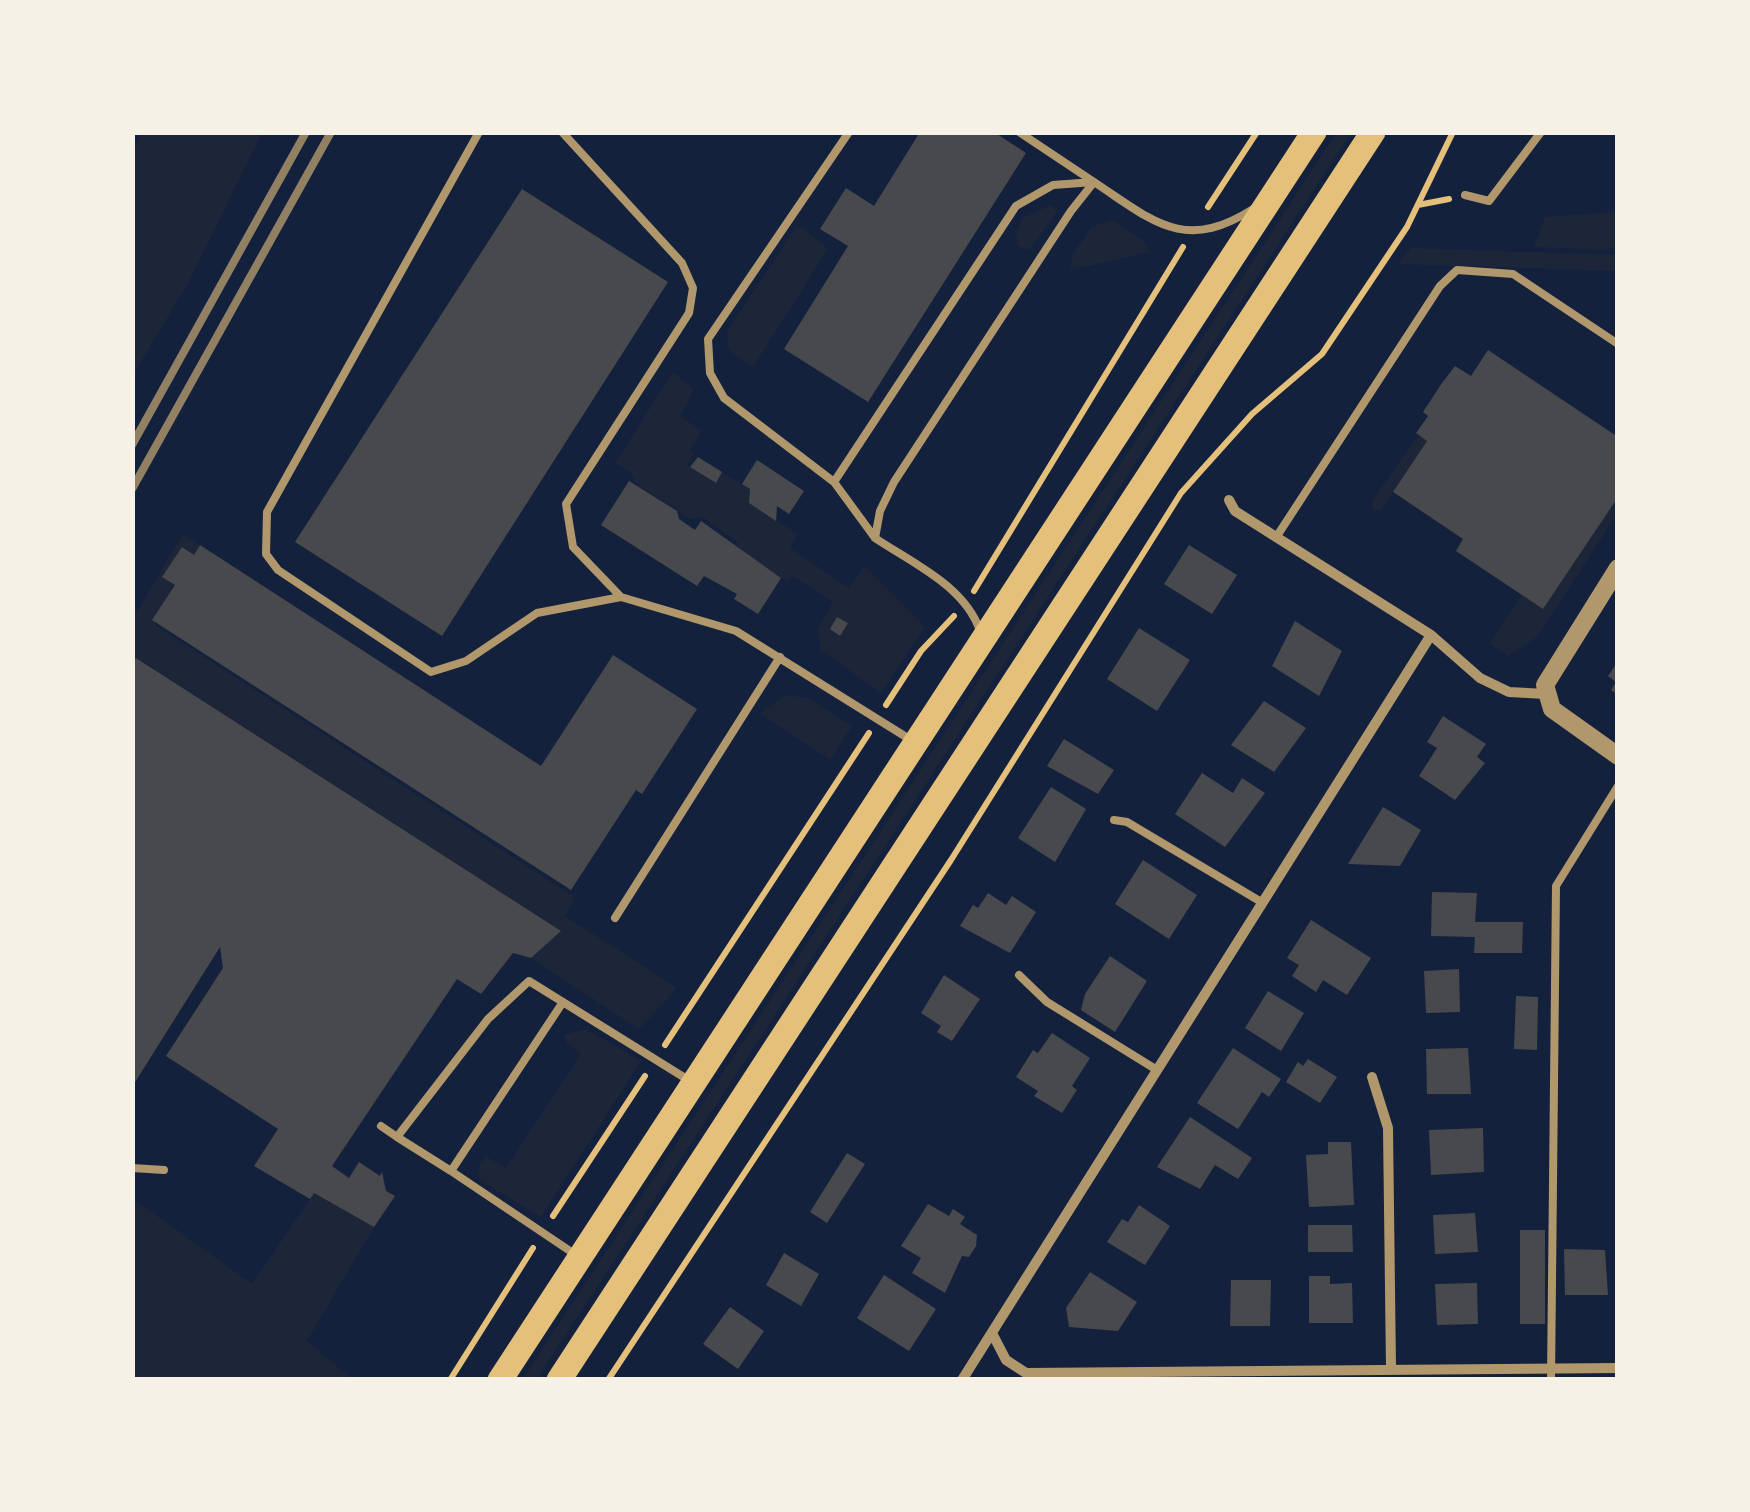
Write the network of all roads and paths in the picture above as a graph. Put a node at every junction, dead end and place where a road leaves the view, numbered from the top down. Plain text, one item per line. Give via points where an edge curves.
1 (479, 132) edge
2 (562, 132) edge
3 (849, 132) edge
4 (1019, 132) edge
5 (1257, 132) edge
6 (1314, 132) edge
7 (1373, 132) edge
8 (1452, 132) edge
9 (1542, 132) edge
10 (1094, 182) junction
11 (1465, 195) joint
12 (1273, 196) junction
13 (1418, 205) junction
14 (1191, 233) junction
15 (1618, 344) edge
16 (834, 482) junction
17 (1229, 500) dead end
18 (1277, 536) junction
19 (875, 538) junction
20 (1618, 568) edge
21 (622, 597) junction
22 (966, 604) junction
23 (1431, 635) junction
24 (983, 639) junction
25 (780, 657) junction
26 (1546, 694) junction
27 (878, 717) junction
28 (915, 742) junction
29 (1618, 756) edge
30 (1618, 786) edge
31 (1114, 820) dead end
32 (1263, 903) junction
33 (615, 918) dead end
34 (1019, 975) dead end
35 (563, 1002) junction
36 (656, 1058) junction
37 (1156, 1070) junction
38 (1372, 1077) dead end
39 (694, 1083) junction
40 (381, 1126) dead end
41 (397, 1137) junction
42 (132, 1168) edge
43 (164, 1170) dead end
44 (451, 1172) junction
45 (542, 1233) junction
46 (580, 1257) junction
47 (992, 1336) junction
48 (1618, 1368) edge
49 (1391, 1369) junction
50 (1551, 1374) edge
51 (450, 1380) edge
52 (500, 1380) edge
53 (559, 1380) edge
54 (608, 1380) edge
55 (962, 1380) edge

1 - 21 lane via 267,512 266,554 278,570 430,672 466,661 537,613
2 - 21 lane via 682,263 693,288 689,313 566,504 573,547
3 - 16 lane via 708,340 710,373 724,398
4 - 10 lane
5 - 14 path
6 - 12 main road
7 - 53 main road
8 - 13 path
9 - 11 lane via 1489,201
10 - 14 lane via 1162,228
10 - 16 lane via 1053,185 1016,206
10 - 19 lane via 894,482
11 - 13 path
12 - 14 lane via 1235,220
12 - 24 main road
13 - 54 path via 1322,354 1252,414 1181,493 951,860
14 - 22 path
15 - 18 lane via 1513,274 1457,270 1440,286
16 - 19 lane
17 - 18 street via 1235,511
18 - 23 street
19 - 22 lane
20 - 26 street via 1548,676
21 - 25 lane via 736,631
22 - 24 lane
22 - 27 path via 921,652
23 - 26 street via 1480,678 1509,692
23 - 32 street
24 - 28 main road
25 - 27 lane
25 - 33 lane
26 - 29 street via 1552,708
27 - 28 lane
27 - 36 path
28 - 39 main road
30 - 50 lane via 1556,886
31 - 32 lane
32 - 37 street
34 - 37 lane via 1047,1002
35 - 36 lane
35 - 41 lane via 529,982 488,1019
35 - 44 lane
36 - 39 lane
36 - 45 path
37 - 47 street
38 - 49 street via 1388,1128
39 - 46 main road
40 - 41 lane
41 - 44 lane
42 - 43 lane
44 - 45 lane
45 - 46 lane
45 - 51 path
46 - 52 main road
47 - 49 street via 1006,1360 1026,1374
47 - 55 street
48 - 50 street
49 - 50 street

